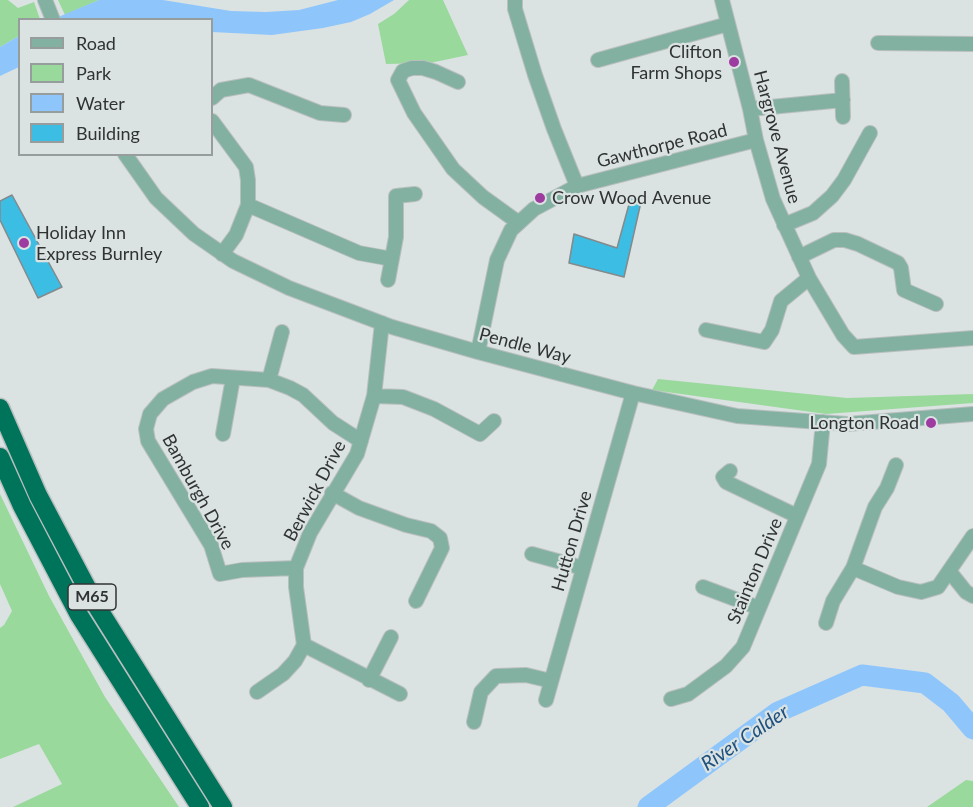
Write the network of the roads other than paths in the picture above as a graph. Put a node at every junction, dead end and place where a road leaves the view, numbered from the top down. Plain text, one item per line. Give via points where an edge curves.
1 (45, 0) edge
2 (515, 0) edge
3 (722, 0) edge
4 (53, 18) edge
5 (728, 24) junction
6 (878, 43) dead end
7 (973, 44) edge
8 (598, 60) dead end
9 (842, 81) dead end
10 (458, 82) dead end
11 (213, 97) edge
12 (843, 100) junction
13 (750, 109) junction
14 (344, 115) dead end
15 (843, 117) dead end
16 (213, 122) edge
17 (870, 133) dead end
18 (756, 140) junction
19 (126, 156) edge
20 (577, 186) junction
21 (415, 194) dead end
22 (248, 205) junction
23 (519, 223) junction
24 (784, 225) junction
25 (222, 254) junction
26 (799, 257) junction
27 (392, 259) junction
28 (809, 278) junction
29 (388, 280) dead end
30 (936, 304) dead end
31 (382, 323) junction
32 (706, 330) dead end
33 (282, 332) dead end
34 (973, 338) edge
35 (478, 352) junction
36 (234, 378) junction
37 (269, 380) junction
38 (633, 393) junction
39 (374, 396) junction
40 (0, 408) edge
41 (973, 414) edge
42 (494, 421) dead end
43 (823, 422) junction
44 (223, 434) dead end
45 (361, 441) junction
46 (0, 457) edge
47 (896, 465) dead end
48 (730, 471) dead end
49 (332, 493) junction
50 (797, 516) junction
51 (973, 536) edge
52 (532, 554) dead end
53 (296, 568) junction
54 (583, 568) junction
55 (853, 568) junction
56 (950, 572) junction
57 (703, 587) dead end
58 (973, 596) edge
59 (416, 601) dead end
60 (759, 608) junction
61 (826, 623) dead end
62 (391, 637) dead end
63 (304, 645) junction
64 (369, 680) junction
65 (551, 681) junction
66 (257, 692) dead end
67 (400, 694) dead end
68 (671, 699) dead end
69 (546, 700) dead end
70 (474, 722) dead end
71 (200, 807) edge
72 (223, 807) edge

1 - 4 street
2 - 20 street via 535,75
3 - 5 street, Hargrove Avenue
5 - 8 street
5 - 13 street, Hargrove Avenue
6 - 7 street
9 - 12 street
10 - 23 street via 423,68 403,70 398,80 414,113 453,169
11 - 14 street via 221,90 249,85 320,113
12 - 13 street
12 - 15 street
13 - 18 street, Hargrove Avenue
16 - 22 street via 246,167
17 - 24 street via 832,196 813,213
18 - 20 street, Gawthorpe Road
18 - 24 street, Hargrove Avenue
19 - 25 street, Pendle Way via 156,198
20 - 23 street, Gawthorpe Road
21 - 27 street via 395,189 396,237
22 - 25 street via 236,235
22 - 27 street via 359,253
23 - 35 street, Gawthorpe Road via 511,230 497,260
24 - 26 street, Hargrove Avenue
25 - 31 street, Pendle Way via 289,288
26 - 28 street, Hargrove Avenue
26 - 30 street via 834,240 858,244 898,263 904,290
27 - 29 street
28 - 32 street via 781,301 764,342
28 - 34 street, Hargrove Avenue via 854,347
31 - 35 street, Pendle Way
31 - 39 street, Berwick Drive
33 - 37 street
35 - 38 street, Pendle Way
36 - 37 street, Bamburgh Drive
36 - 44 street
36 - 53 street, Bamburgh Drive via 212,376 163,399 150,414 148,441 211,545 220,573
37 - 45 street, Bamburgh Drive via 303,395 333,423
38 - 43 street, Pendle Way via 737,416
38 - 54 street, Hutton Drive
39 - 42 street via 403,397 434,408 480,434
39 - 45 street, Berwick Drive
40 - 72 highway, M65 via 38,495 96,605
41 - 43 street, Pendle Way via 890,422
43 - 50 street, Stainton Drive via 819,464
45 - 49 street, Berwick Drive
46 - 71 highway, M65 via 79,615
47 - 55 street via 872,514
48 - 50 street via 723,477 726,482
49 - 53 street, Berwick Drive
49 - 59 street via 359,508 431,531 440,538 442,548
50 - 60 street, Stainton Drive
51 - 56 street
52 - 54 street
53 - 63 street, Berwick Drive
54 - 65 street, Hutton Drive
55 - 56 street via 921,592 938,587
55 - 61 street via 833,601
56 - 58 street
57 - 60 street
60 - 68 street, Stainton Drive via 743,647 726,666 688,694
62 - 64 street
63 - 64 street
63 - 66 street via 283,674
64 - 67 street
65 - 69 street, Hutton Drive
65 - 70 street via 526,675 496,676 481,692

